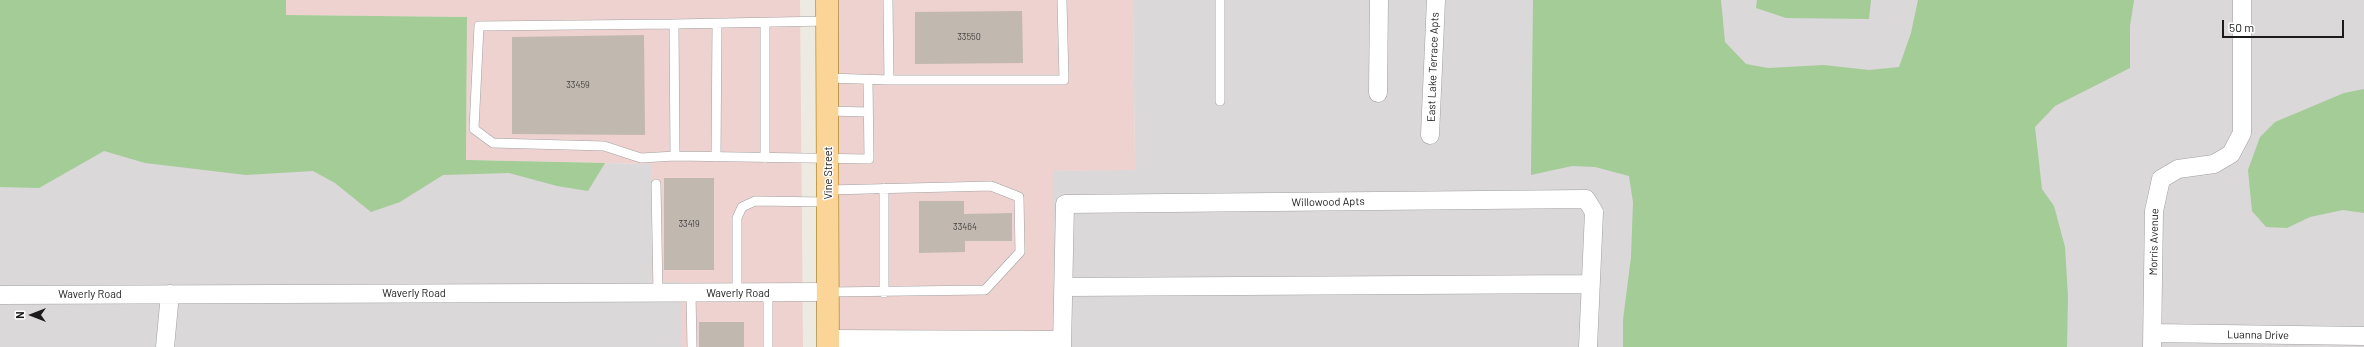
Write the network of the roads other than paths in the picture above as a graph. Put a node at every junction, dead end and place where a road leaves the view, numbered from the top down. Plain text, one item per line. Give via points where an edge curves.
1 (888, 0) edge
2 (1062, 0) edge
3 (1220, 0) edge
4 (1379, 0) edge
5 (1436, 0) edge
6 (2242, 0) edge
7 (828, 11) edge
8 (765, 23) junction
9 (674, 24) junction
10 (717, 25) junction
11 (828, 78) junction
12 (868, 80) junction
13 (889, 80) junction
14 (1378, 93) dead end
15 (1220, 101) dead end
16 (828, 111) junction
17 (868, 112) junction
18 (1430, 135) dead end
19 (675, 156) junction
20 (716, 157) junction
21 (765, 158) junction
22 (828, 159) junction
23 (656, 184) dead end
24 (884, 188) junction
25 (828, 196) junction
26 (1590, 284) junction
27 (1064, 287) junction
28 (829, 292) junction
29 (658, 293) junction
30 (692, 293) junction
31 (737, 293) junction
32 (768, 293) junction
33 (884, 293) junction
34 (170, 294) junction
35 (0, 295) edge
36 (2364, 336) edge
37 (2153, 340) edge
38 (828, 343) edge
39 (1062, 343) edge
40 (165, 347) edge
41 (692, 347) edge
42 (768, 347) edge
43 (1588, 347) edge

1 - 13 lane
2 - 13 lane via 1064,80
3 - 15 lane
4 - 14 street
5 - 18 street, East Lake Terrace Apts
6 - 37 street, Morris Avenue via 2242,133 2231,154 2214,164 2178,169 2160,179 2154,210
7 - 8 lane
7 - 11 main road, Vine Street
8 - 10 lane
8 - 21 lane
9 - 10 lane
9 - 19 lane
9 - 19 lane via 479,26 474,129 493,143 604,146 641,158
10 - 20 lane
11 - 12 lane
11 - 16 main road, Vine Street
12 - 13 lane
12 - 17 lane
16 - 17 lane
16 - 22 main road, Vine Street
17 - 22 lane via 869,158
19 - 20 lane
20 - 21 lane
21 - 22 lane
22 - 25 main road, Vine Street
23 - 29 lane
24 - 25 lane
24 - 33 lane
24 - 33 lane via 991,186 1019,197 1020,252 985,290
25 - 28 main road, Vine Street
25 - 31 lane via 755,201 742,207 737,218
26 - 27 street
26 - 27 street, Willowood Apts via 1594,212 1586,199 1065,204
26 - 43 street, Willowood Apts
27 - 39 street, Willowood Apts
28 - 32 street, Waverly Road
28 - 33 lane
28 - 38 main road, Vine Street
29 - 30 street, Waverly Road
29 - 34 street, Waverly Road
30 - 31 street, Waverly Road
30 - 41 lane
31 - 32 street, Waverly Road
32 - 42 lane
34 - 35 street, Waverly Road
34 - 40 street
36 - 37 street, Luanna Drive
38 - 39 street, Willowood Apts

